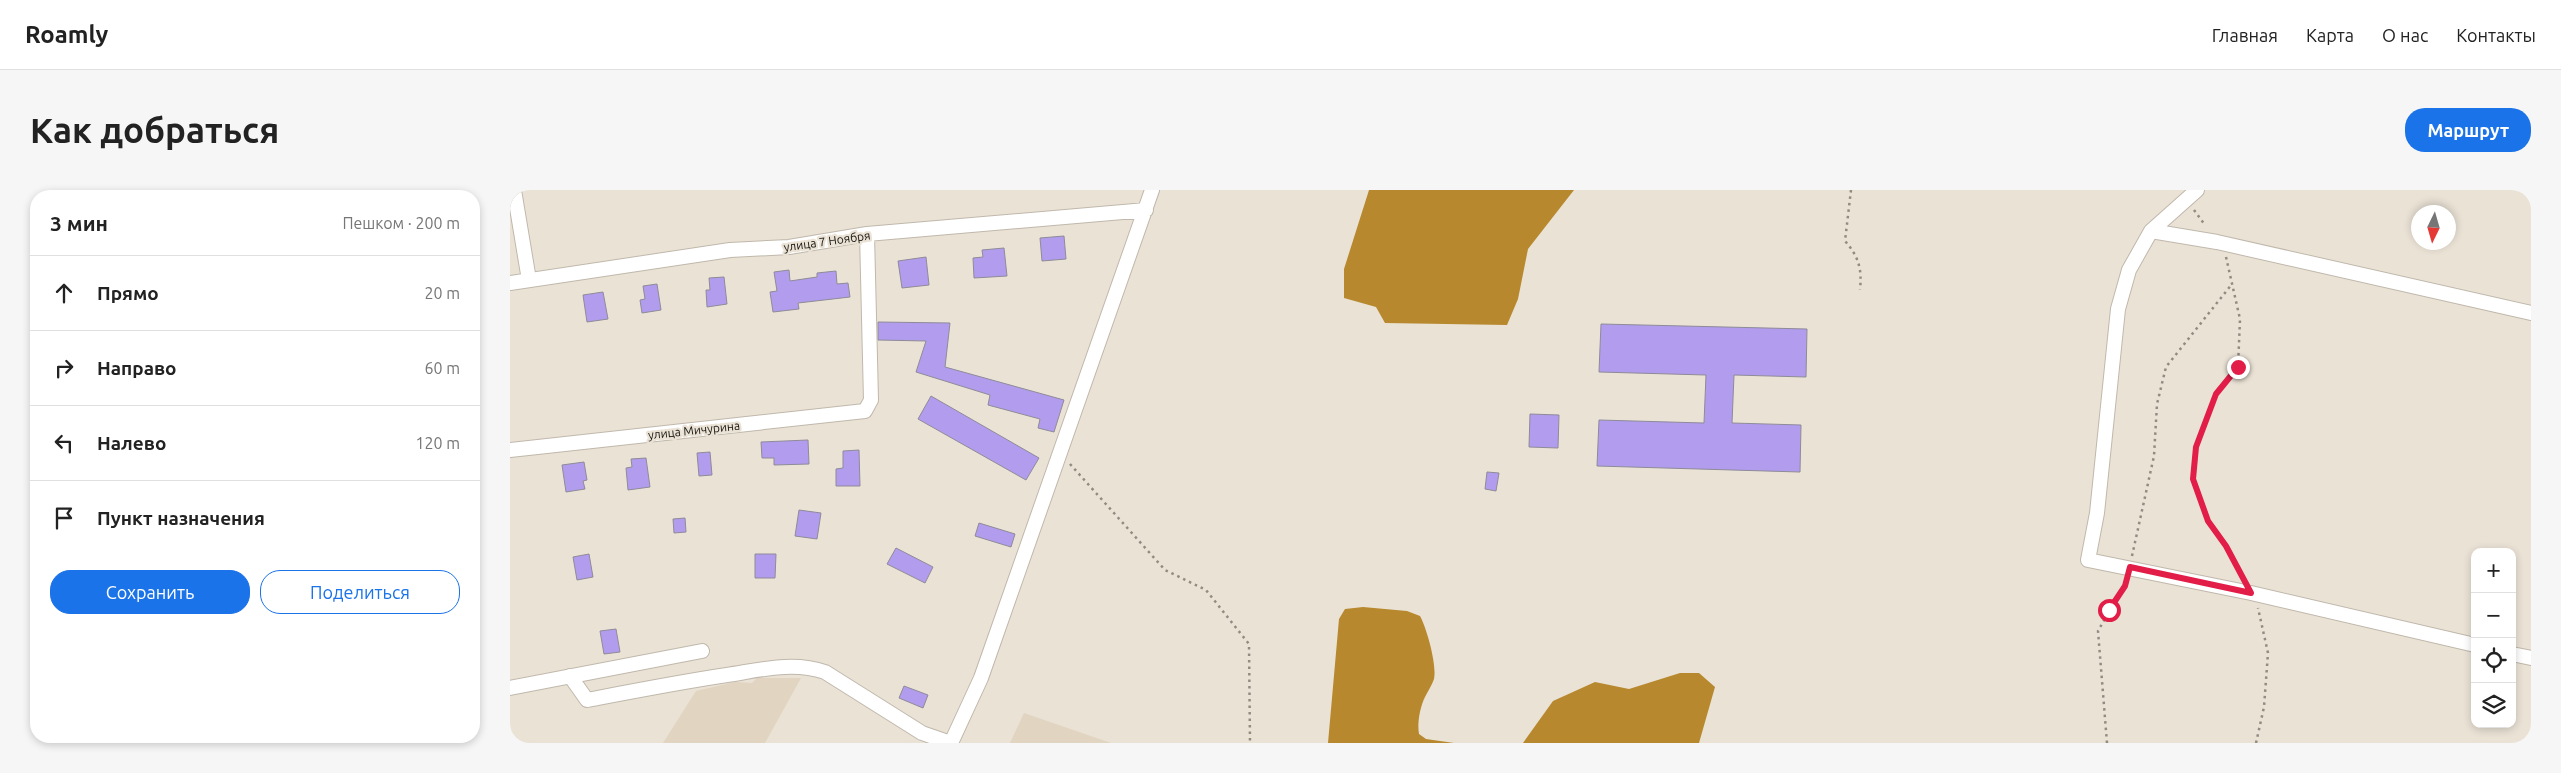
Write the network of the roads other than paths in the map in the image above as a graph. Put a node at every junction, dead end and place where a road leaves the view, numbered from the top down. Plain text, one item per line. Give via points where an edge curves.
1 (514, 190) edge
2 (1152, 190) edge
3 (2192, 195) edge
4 (1146, 210) junction
5 (2151, 231) junction
6 (867, 234) junction
7 (529, 280) junction
8 (510, 283) edge
9 (2531, 313) edge
10 (510, 450) edge
11 (2471, 644) edge
12 (702, 651) dead end
13 (2516, 655) edge
14 (2531, 658) edge
15 (570, 676) junction
16 (510, 688) edge
17 (951, 743) edge

1 - 7 street
2 - 4 street
3 - 5 street
4 - 6 street, улица 7 Ноября
4 - 17 street via 1059,452 1034,532 980,678
5 - 9 street via 2217,242
5 - 11 street via 2129,270 2118,309 2097,514 2088,560 2251,593
6 - 7 street, улица 7 Ноября via 789,247 730,250
6 - 10 street, улица Мичурина via 871,400 865,411
7 - 8 street, улица 7 Ноября
12 - 15 street
13 - 14 street
15 - 16 street
15 - 17 street via 587,700 783,666 806,667 825,672 922,733

